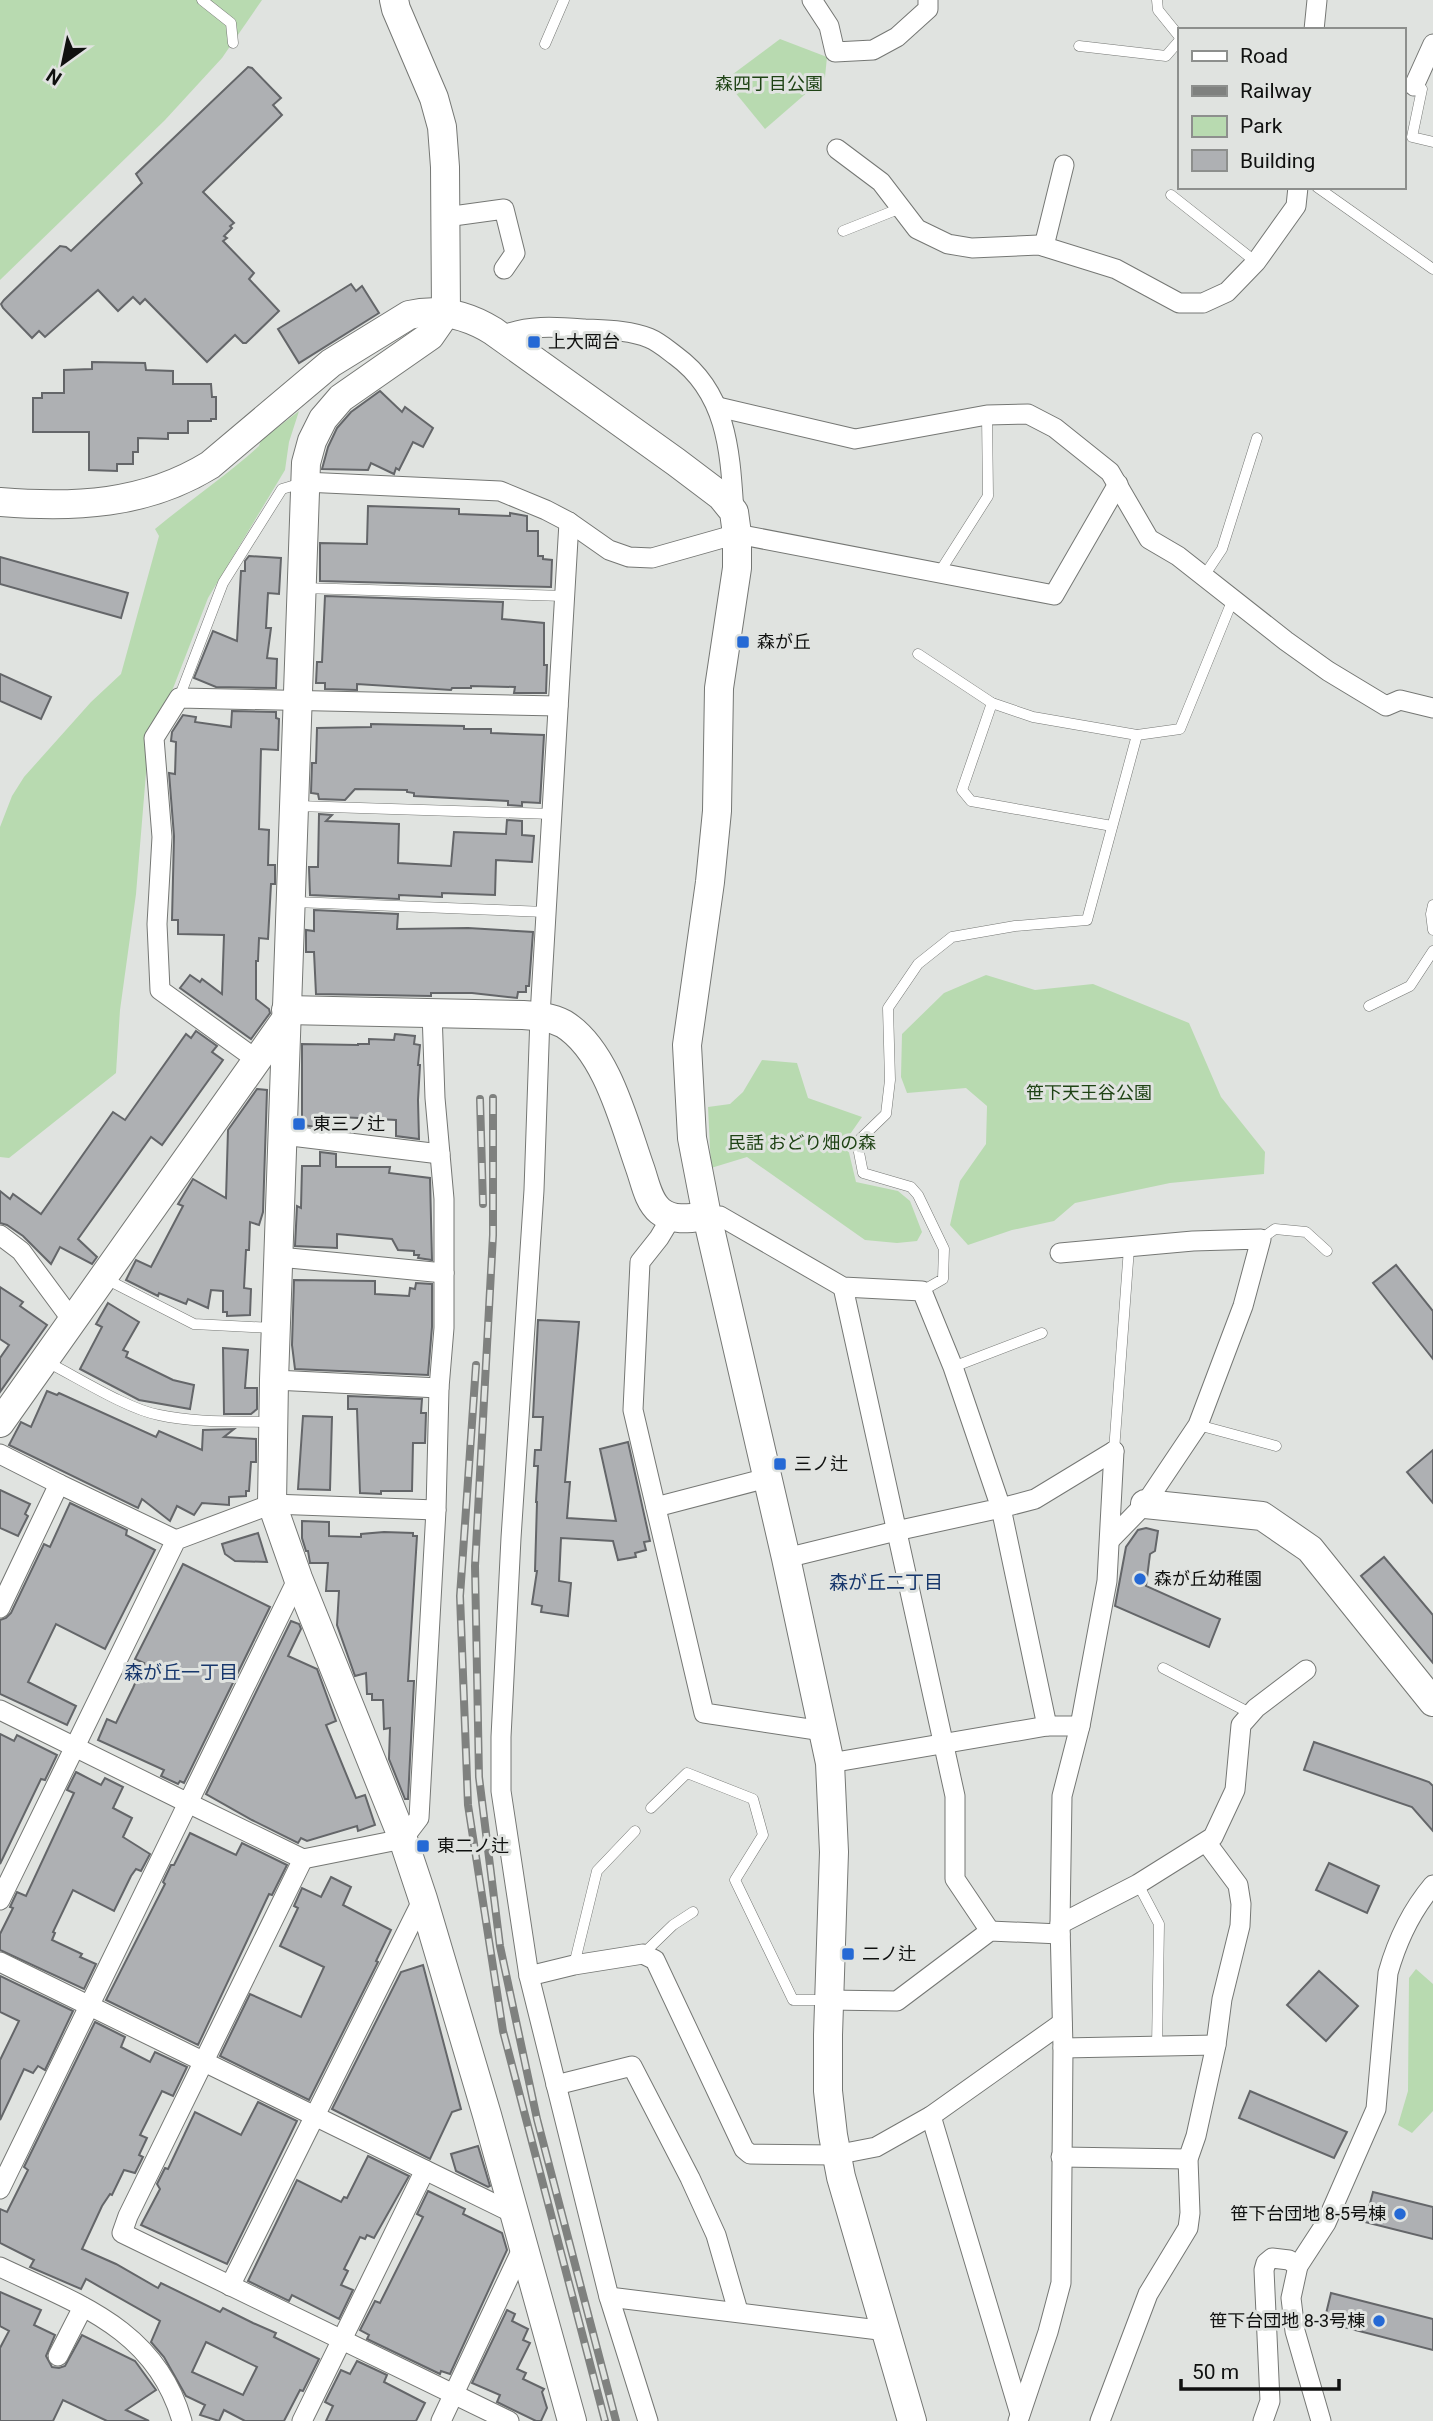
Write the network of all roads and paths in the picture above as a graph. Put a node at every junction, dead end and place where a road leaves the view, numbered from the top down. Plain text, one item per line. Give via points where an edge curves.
1 (202, 0) edge
2 (394, 0) edge
3 (564, 0) edge
4 (812, 0) edge
5 (928, 0) edge
6 (1157, 0) edge
7 (1317, 0) edge
8 (1314, 28) edge
9 (1178, 37) edge
10 (1178, 39) edge
11 (233, 43) dead end
12 (545, 44) dead end
13 (1433, 44) edge
14 (1079, 46) dead end
15 (1418, 88) edge
16 (1433, 142) edge
17 (837, 149) dead end
18 (1064, 165) dead end
19 (1298, 189) edge
20 (1320, 189) edge
21 (1171, 195) dead end
22 (901, 208) junction
23 (446, 217) junction
24 (844, 231) dead end
25 (1044, 246) junction
26 (1256, 262) junction
27 (504, 269) dead end
28 (1433, 269) edge
29 (446, 313) junction
30 (500, 337) junction
31 (718, 407) junction
32 (987, 415) junction
33 (1257, 438) dead end
34 (304, 482) junction
35 (1118, 484) junction
36 (0, 502) edge
37 (569, 522) junction
38 (736, 523) junction
39 (939, 573) junction
40 (1204, 576) junction
41 (301, 588) junction
42 (564, 596) junction
43 (1233, 599) junction
44 (918, 654) dead end
45 (179, 698) junction
46 (297, 701) junction
47 (992, 703) junction
48 (558, 706) junction
49 (1433, 708) edge
50 (1137, 736) junction
51 (293, 806) junction
52 (552, 814) junction
53 (1112, 826) junction
54 (290, 902) junction
55 (1433, 905) edge
56 (546, 912) junction
57 (1433, 930) edge
58 (1433, 951) edge
59 (1368, 1006) dead end
60 (432, 1012) junction
61 (286, 1014) junction
62 (540, 1016) junction
63 (257, 1060) junction
64 (283, 1135) junction
65 (440, 1154) junction
66 (707, 1216) junction
67 (671, 1217) junction
68 (0, 1235) edge
69 (1261, 1239) junction
70 (1129, 1248) junction
71 (1327, 1251) dead end
72 (1060, 1253) dead end
73 (279, 1257) junction
74 (444, 1273) junction
75 (103, 1277) junction
76 (843, 1287) junction
77 (922, 1291) junction
78 (72, 1320) junction
79 (277, 1328) junction
80 (1042, 1333) dead end
81 (44, 1360) junction
82 (953, 1367) junction
83 (274, 1380) junction
84 (439, 1388) junction
85 (2, 1416) edge
86 (274, 1423) junction
87 (1198, 1425) junction
88 (1276, 1446) dead end
89 (1114, 1451) junction
90 (0, 1454) edge
91 (767, 1478) junction
92 (59, 1484) junction
93 (272, 1504) junction
94 (1145, 1504) junction
95 (656, 1507) junction
96 (1001, 1508) junction
97 (436, 1510) junction
98 (896, 1531) junction
99 (176, 1540) junction
100 (1110, 1540) junction
101 (786, 1558) junction
102 (298, 1578) junction
103 (0, 1608) edge
104 (1163, 1668) dead end
105 (1306, 1670) dead end
106 (1433, 1702) edge
107 (0, 1710) edge
108 (1250, 1713) junction
109 (1047, 1726) junction
110 (1080, 1726) junction
111 (823, 1731) junction
112 (943, 1742) junction
113 (75, 1747) junction
114 (830, 1763) junction
115 (188, 1803) junction
116 (651, 1808) dead end
117 (635, 1831) dead end
118 (403, 1839) junction
119 (1206, 1842) junction
120 (303, 1859) junction
121 (1138, 1884) junction
122 (1433, 1885) edge
123 (423, 1899) junction
124 (0, 1900) edge
125 (693, 1912) dead end
126 (1060, 1929) junction
127 (990, 1931) junction
128 (643, 1954) junction
129 (0, 1962) edge
130 (574, 1965) junction
131 (529, 1976) junction
132 (828, 2000) junction
133 (89, 2006) junction
134 (1062, 2023) junction
135 (1216, 2045) junction
136 (1157, 2047) junction
137 (1063, 2048) junction
138 (203, 2062) junction
139 (556, 2085) junction
140 (931, 2116) junction
141 (316, 2117) junction
142 (835, 2155) junction
143 (1061, 2157) junction
144 (1188, 2159) junction
145 (425, 2170) junction
146 (0, 2189) edge
147 (515, 2214) junction
148 (524, 2245) junction
149 (1298, 2266) junction
150 (0, 2267) edge
151 (230, 2286) junction
152 (609, 2297) junction
153 (83, 2307) junction
154 (738, 2311) junction
155 (887, 2331) junction
156 (341, 2340) junction
157 (58, 2356) dead end
158 (454, 2394) junction
159 (1019, 2417) edge
160 (182, 2421) edge
161 (302, 2421) edge
162 (441, 2421) edge
163 (509, 2421) edge
164 (572, 2421) edge
165 (648, 2421) edge
166 (912, 2421) edge
167 (1100, 2421) edge
168 (1263, 2421) edge
169 (1321, 2421) edge

1 - 11 lane via 231,23
2 - 23 street via 442,127
3 - 12 lane
4 - 5 street via 829,26 834,59 873,50 897,37 928,9
6 - 9 lane via 1158,10
7 - 8 street
10 - 14 lane via 1166,56
13 - 15 street
15 - 16 lane via 1412,136
17 - 22 street via 881,183
18 - 25 street
19 - 26 street via 1296,206
20 - 28 lane
21 - 26 lane
22 - 24 lane
22 - 25 street via 917,229 948,244
23 - 27 street via 503,209 515,253
23 - 29 street
25 - 26 street via 1116,269 1178,303 1203,303 1227,292
29 - 30 street via 474,320
29 - 34 street via 430,336 332,408 312,441
29 - 36 street via 409,316 331,363 190,477 164,488 85,505
30 - 31 street via 546,328 603,330 649,338 688,365
30 - 38 street via 721,496
31 - 32 street via 855,439
31 - 38 street
32 - 35 street via 1028,414 1055,428 1110,472
32 - 39 lane via 988,496
33 - 40 lane via 1222,549
34 - 37 street via 500,491
34 - 41 street
34 - 45 lane via 282,489 223,583
35 - 39 street via 1054,595
35 - 40 street via 1149,540
37 - 38 street via 609,550 652,558
37 - 42 street
38 - 39 street
38 - 66 street via 737,568 719,688 717,811 687,1045 692,1138
40 - 43 street
41 - 42 lane
41 - 46 street
42 - 48 street
43 - 49 street via 1328,671 1385,706 1400,700
43 - 50 lane via 1180,729
44 - 47 lane
45 - 46 street
45 - 63 street via 154,738 162,837 157,924 160,990
46 - 48 street
46 - 51 street
47 - 50 lane via 1032,717
47 - 53 lane via 962,790 971,801
48 - 52 street
50 - 53 lane
51 - 52 lane
51 - 54 street
52 - 56 street
53 - 77 lane via 1087,920 952,936 918,964 888,1008 886,1114 857,1142 863,1173 911,1187 944,1249 943,1279
54 - 56 lane
54 - 61 street
55 - 57 lane
56 - 62 street
58 - 59 lane via 1410,986
60 - 61 street
60 - 62 street
60 - 65 street
61 - 63 street
61 - 64 street
62 - 67 street via 577,1034 596,1057 650,1197
62 - 131 street via 501,1737 501,1791
63 - 75 street
64 - 65 street
64 - 73 street
65 - 74 street
66 - 67 street
66 - 76 street via 720,1216
66 - 91 street
67 - 95 street via 640,1262 633,1410
68 - 78 street via 21,1251
69 - 70 street
69 - 71 lane via 1275,1229 1306,1231
69 - 87 street via 1243,1306
70 - 72 street
70 - 89 lane
73 - 74 street
73 - 79 street
74 - 84 street
75 - 78 street
75 - 79 lane via 194,1324
76 - 77 street
76 - 98 street
77 - 82 street
78 - 81 street
79 - 83 street
80 - 82 lane
81 - 85 street
81 - 86 lane via 157,1415
82 - 96 street
83 - 84 street
83 - 86 street
84 - 97 street
86 - 93 street
87 - 88 lane
87 - 94 street
89 - 96 street via 1035,1499
89 - 100 street
90 - 92 street
91 - 95 street
91 - 101 street
92 - 99 street
92 - 103 street
93 - 97 street
93 - 99 street
93 - 102 street
94 - 100 street
94 - 106 street via 1262,1516 1310,1549
95 - 111 street via 704,1713
96 - 98 street
96 - 109 street
97 - 118 street via 419,1818
98 - 101 street
98 - 112 street
99 - 113 street
100 - 110 street via 1107,1581
101 - 111 street
102 - 115 street
102 - 118 street
104 - 108 lane
105 - 108 street
107 - 113 street
108 - 119 street via 1241,1725 1235,1790 1213,1837
109 - 110 street
109 - 112 street
110 - 126 street via 1062,1796
111 - 114 street
112 - 114 street
112 - 127 street via 954,1796 955,1878
113 - 115 street
113 - 124 street
114 - 132 street via 834,1853
115 - 120 street
115 - 133 street
116 - 132 lane via 687,1773 753,1799 763,1835 735,1880 793,2000
117 - 130 lane via 597,1871
118 - 120 street
118 - 123 street
119 - 121 street
119 - 135 street via 1238,1885 1241,1904
120 - 138 street
121 - 126 street
121 - 136 lane via 1159,1924
122 - 149 street via 1416,1905 1388,1973 1376,2109 1326,2222
123 - 141 street
123 - 147 street
125 - 128 lane
126 - 127 street
126 - 134 street
127 - 132 street via 897,2001
128 - 130 street
128 - 142 street via 654,1959 744,2149 750,2154
129 - 133 street
130 - 131 street
131 - 139 street
132 - 142 street via 828,2091
133 - 138 street
133 - 146 street
134 - 137 street
134 - 140 street
135 - 136 street
135 - 144 street
136 - 137 street
137 - 143 street
138 - 141 street
138 - 151 street via 122,2233
139 - 152 street
139 - 154 street via 632,2066 716,2235
140 - 142 street via 876,2147
140 - 159 street
141 - 145 street
141 - 151 street
142 - 155 street
143 - 144 street
143 - 159 street via 1061,2283
144 - 167 street via 1188,2228 1149,2294
145 - 147 street
145 - 156 street
147 - 148 street
148 - 158 street
148 - 164 street
149 - 168 street via 1272,2258 1264,2270 1270,2401
149 - 169 street via 1291,2298 1295,2331
150 - 153 street
151 - 156 street
152 - 154 street
152 - 165 street
153 - 157 street
153 - 160 street via 143,2348 162,2375
154 - 155 street
155 - 166 street
156 - 158 street
156 - 161 street
158 - 162 street
158 - 163 street

